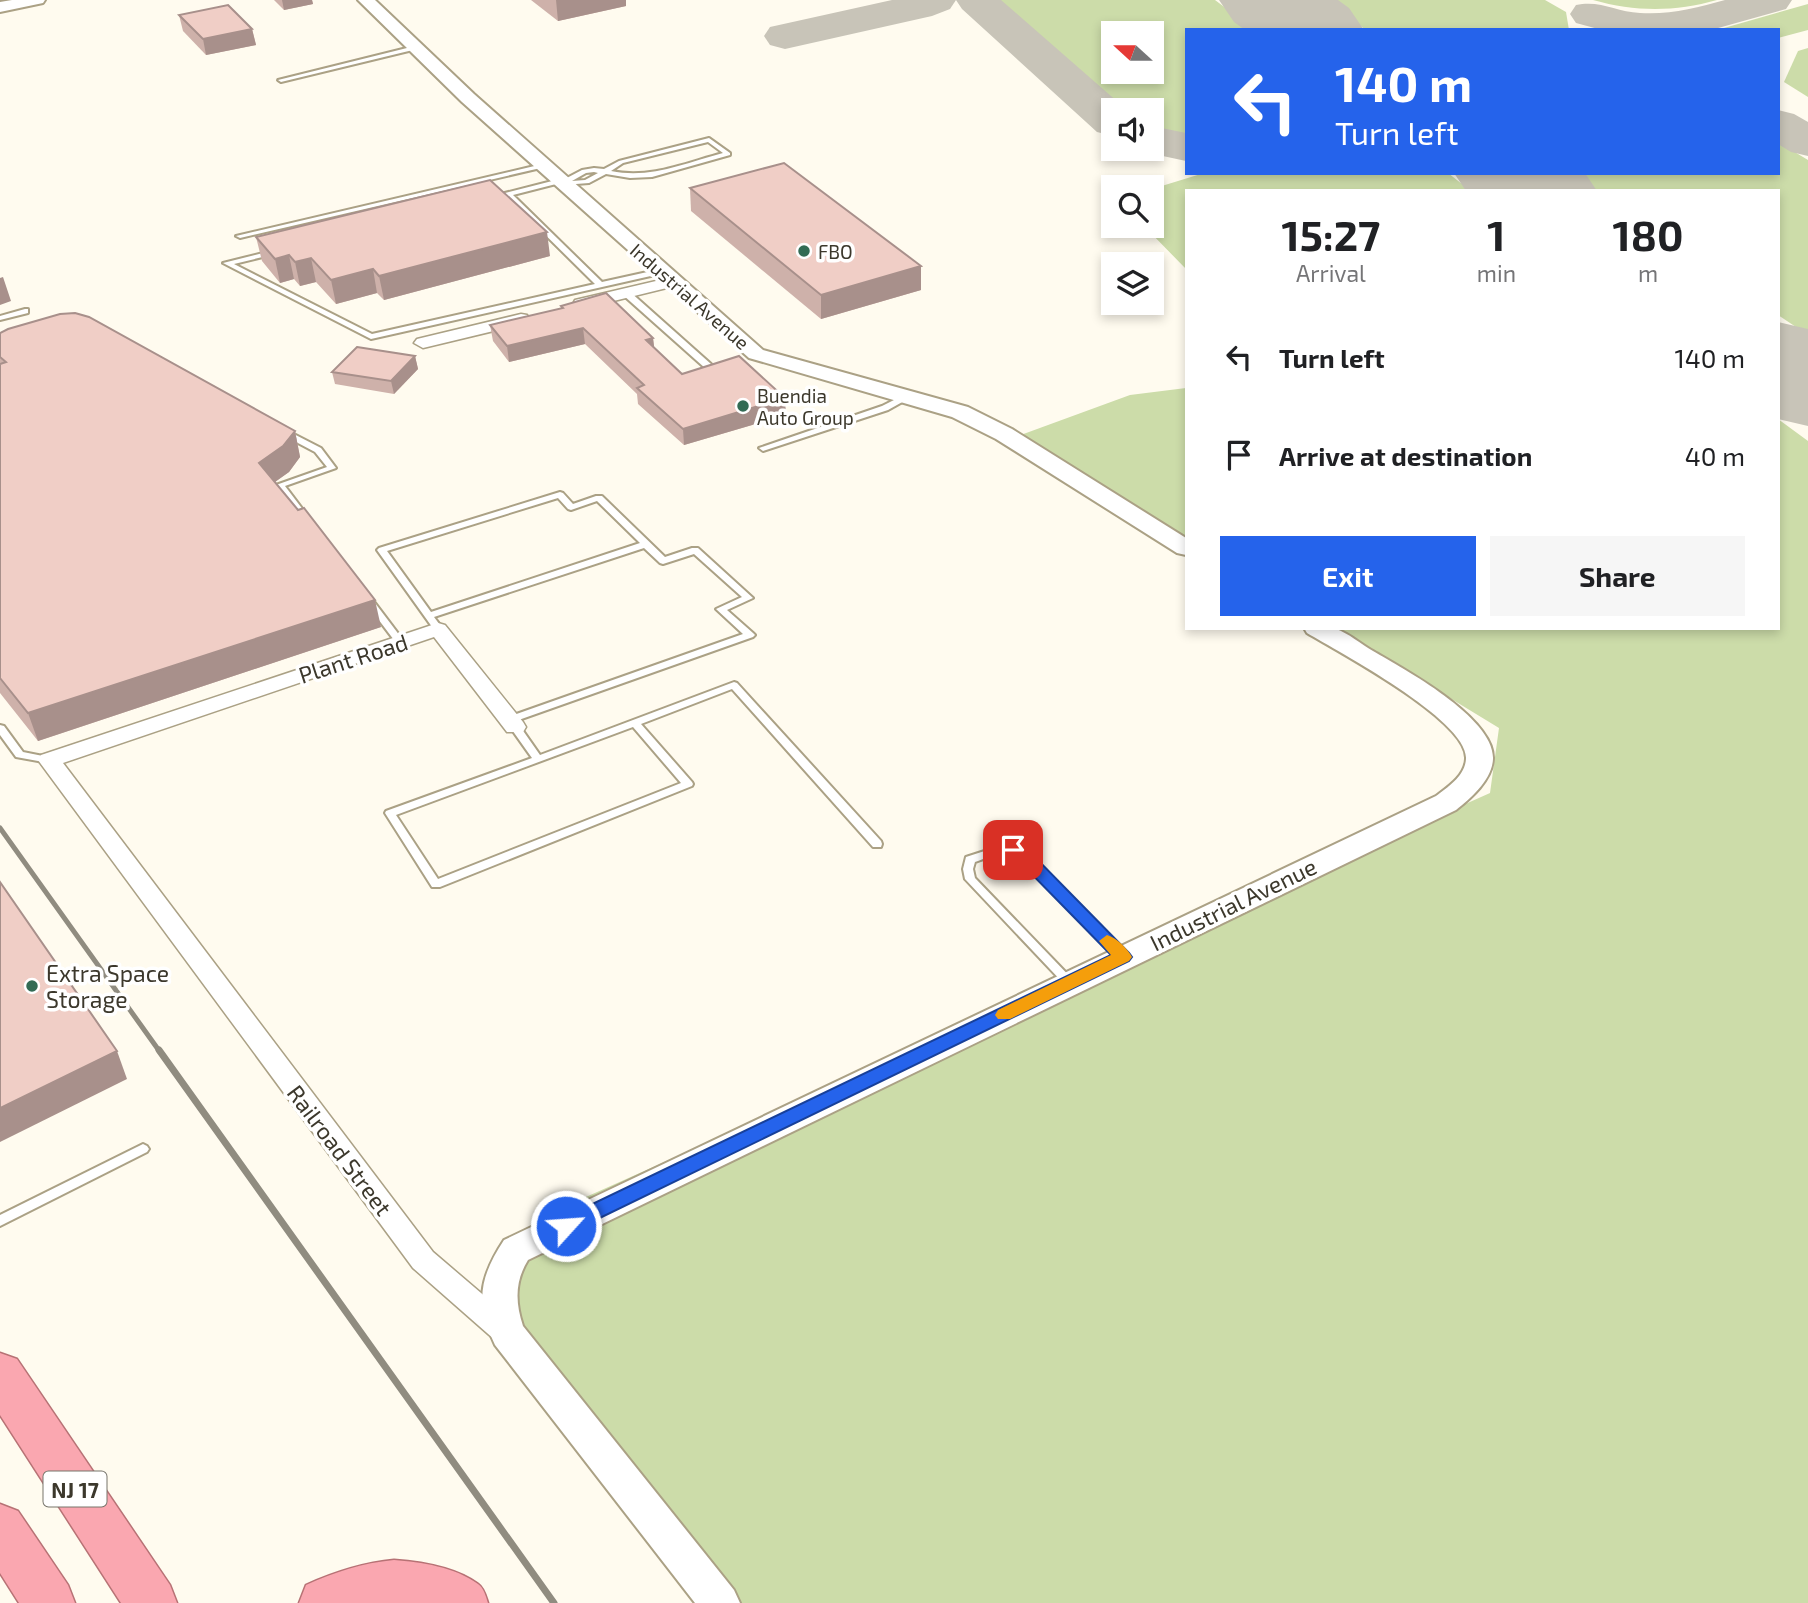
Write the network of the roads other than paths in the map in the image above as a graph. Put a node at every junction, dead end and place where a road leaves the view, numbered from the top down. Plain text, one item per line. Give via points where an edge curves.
1 (37, 0) edge
2 (358, 2) edge
3 (0, 7) edge
4 (415, 48) junction
5 (281, 80) dead end
6 (543, 166) junction
7 (608, 170) junction
8 (561, 182) junction
9 (509, 194) junction
10 (482, 200) edge
11 (240, 236) dead end
12 (283, 249) edge
13 (667, 276) junction
14 (600, 285) junction
15 (626, 293) junction
16 (25, 311) dead end
17 (0, 318) edge
18 (423, 343) dead end
19 (708, 366) edge
20 (909, 396) junction
21 (271, 424) edge
22 (763, 447) dead end
23 (312, 527) edge
24 (646, 544) junction
25 (1185, 547) edge
26 (360, 590) edge
27 (434, 623) junction
28 (1318, 630) edge
29 (400, 642) junction
30 (512, 723) junction
31 (635, 723) junction
32 (0, 728) edge
33 (538, 759) junction
34 (49, 760) junction
35 (877, 844) dead end
36 (1123, 957) junction
37 (1070, 983) junction
38 (143, 1149) dead end
39 (0, 1221) edge
40 (508, 1334) junction
41 (0, 1374) edge
42 (0, 1528) edge
43 (49, 1603) edge
44 (151, 1603) edge
45 (325, 1603) edge
46 (462, 1603) edge
47 (720, 1603) edge

1 - 3 street
2 - 4 street, Industrial Avenue via 384,17
4 - 5 lane
4 - 6 street, Industrial Avenue
6 - 8 street, Industrial Avenue
6 - 11 lane
7 - 7 lane via 642,176 728,154 709,140 621,162
7 - 8 lane via 587,182
8 - 9 lane
8 - 13 street, Industrial Avenue
9 - 10 lane
9 - 14 lane
12 - 14 lane via 227,263 371,337
13 - 14 lane
13 - 15 street
13 - 20 street, Industrial Avenue via 756,354
15 - 18 street
15 - 19 lane
16 - 17 lane
20 - 22 lane
20 - 25 street, Industrial Avenue via 983,422
21 - 23 lane via 318,450 332,468 280,485
24 - 27 lane
24 - 27 lane via 599,498 571,507 559,495 382,550
24 - 30 lane via 663,561 695,550 748,598 721,609 750,635
26 - 29 lane
27 - 29 street, Plant Road
27 - 30 street, Plant Road
28 - 36 street, Industrial Avenue via 1436,702 1466,726 1480,756 1467,787 1446,803
29 - 34 street, Plant Road
30 - 33 lane
31 - 33 lane
31 - 33 lane via 688,784 436,884 390,813
31 - 35 lane via 734,685
32 - 34 lane via 20,755
34 - 40 street, Railroad Street via 423,1260
36 - 37 street, Industrial Avenue
36 - 37 lane via 1024,856 1001,848 970,860 970,879
37 - 40 street, Industrial Avenue via 516,1250 502,1271 498,1313
38 - 39 lane
40 - 47 street, Railroad Street
41 - 44 highway, NJ 17
42 - 43 highway
45 - 46 highway via 380,1585 416,1585

